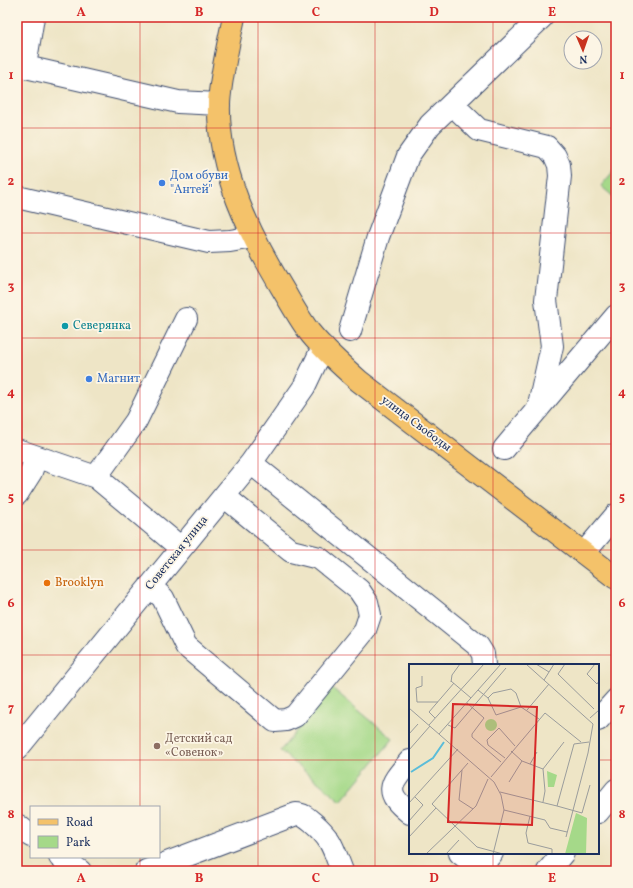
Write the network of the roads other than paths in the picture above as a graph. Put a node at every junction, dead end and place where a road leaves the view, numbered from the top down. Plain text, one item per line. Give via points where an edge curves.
1 (33, 17) edge
2 (234, 17) edge
3 (542, 17) edge
4 (21, 65) edge
5 (219, 104) junction
6 (452, 104) junction
7 (17, 197) edge
8 (253, 237) junction
9 (616, 316) edge
10 (186, 319) dead end
11 (350, 331) dead end
12 (323, 347) junction
13 (538, 409) junction
14 (504, 449) dead end
15 (27, 453) edge
16 (251, 463) junction
17 (96, 477) junction
18 (17, 494) edge
19 (224, 496) junction
20 (616, 515) edge
21 (181, 548) junction
22 (584, 553) junction
23 (616, 578) edge
24 (150, 586) junction
25 (484, 664) edge
26 (616, 700) edge
27 (599, 719) edge
28 (17, 749) edge
29 (409, 762) edge
30 (616, 790) edge
31 (599, 811) edge
32 (409, 812) edge
33 (17, 825) edge
34 (30, 835) edge
35 (462, 854) edge
36 (562, 854) edge
37 (483, 866) edge
38 (146, 871) edge
39 (342, 871) edge
40 (548, 871) edge

1 - 4 street
2 - 5 main road, улица Свободы
3 - 6 street
4 - 5 street via 178,102
5 - 8 main road, улица Свободы via 228,170
6 - 11 street via 430,125 408,156 378,237
6 - 13 street via 479,130 547,147 559,165 560,176 546,300 552,346
7 - 8 street via 209,242
8 - 12 main road, улица Свободы via 298,315
9 - 13 street
10 - 17 street via 136,422
12 - 16 street, Советская улица via 304,387
12 - 22 main road, улица Свободы via 359,380
13 - 14 street
15 - 17 street
15 - 18 street via 31,472
16 - 19 street, Советская улица
16 - 25 street via 478,646 483,654
17 - 21 street
19 - 21 street, Советская улица
19 - 24 street via 291,551 319,558 359,590 367,602 370,616 365,630 295,716 276,721 186,646 163,598
20 - 22 street
21 - 24 street, Советская улица
22 - 23 main road, улица Свободы
24 - 28 street, Советская улица
26 - 27 street
29 - 32 street via 394,781 392,789 397,803
30 - 31 street
33 - 34 street
35 - 37 street
36 - 40 street
38 - 39 street via 296,814 305,816 326,834

